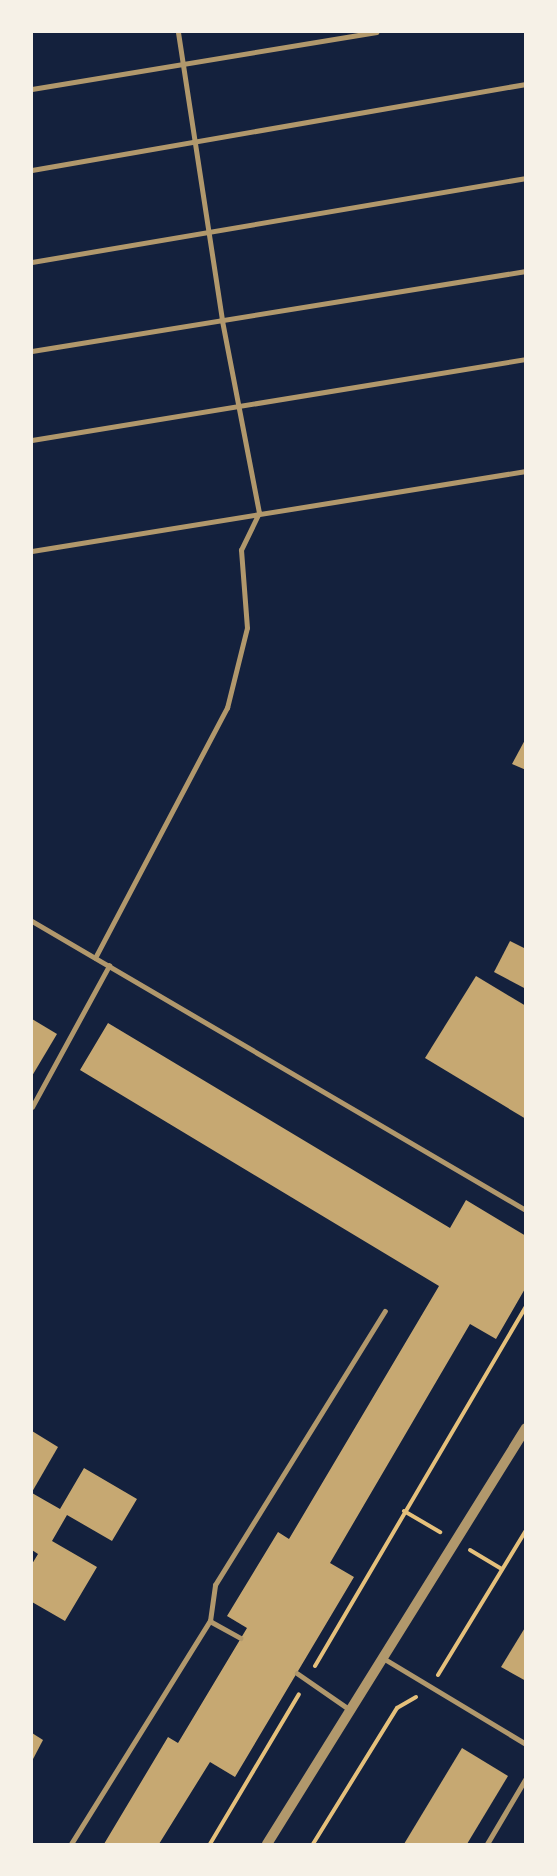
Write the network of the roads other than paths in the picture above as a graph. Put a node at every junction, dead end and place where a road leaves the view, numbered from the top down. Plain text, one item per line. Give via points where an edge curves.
1 (178, 32) edge
2 (376, 32) edge
3 (183, 63) junction
4 (525, 84) edge
5 (32, 89) edge
6 (193, 141) junction
7 (32, 170) edge
8 (525, 178) edge
9 (208, 232) junction
10 (32, 262) edge
11 (525, 271) edge
12 (222, 320) junction
13 (32, 351) edge
14 (525, 360) edge
15 (240, 407) junction
16 (32, 440) edge
17 (525, 471) edge
18 (259, 513) junction
19 (32, 551) edge
20 (32, 921) edge
21 (95, 958) junction
22 (109, 966) junction
23 (32, 1107) edge
24 (525, 1210) edge
25 (385, 1311) dead end
26 (525, 1428) edge
27 (210, 1621) junction
28 (241, 1638) dead end
29 (380, 1657) junction
30 (297, 1673) dead end
31 (349, 1709) junction
32 (525, 1744) edge
33 (525, 1778) edge
34 (70, 1845) edge
35 (267, 1845) edge
36 (487, 1845) edge

1 - 3 lane
2 - 3 lane
3 - 5 lane
3 - 6 lane
4 - 6 lane
6 - 7 lane
6 - 9 lane
8 - 9 lane
9 - 10 lane
9 - 12 lane
11 - 12 lane
12 - 13 lane
12 - 15 lane
14 - 15 lane
15 - 16 lane
15 - 18 lane
17 - 18 lane
18 - 19 lane
18 - 21 lane via 241,550 247,628 227,708
20 - 21 lane
21 - 22 lane
22 - 23 lane
22 - 24 lane
25 - 27 lane via 215,1585
26 - 29 street
27 - 28 lane
27 - 34 lane
29 - 31 street
29 - 32 lane
30 - 31 lane
31 - 35 street
33 - 36 lane

